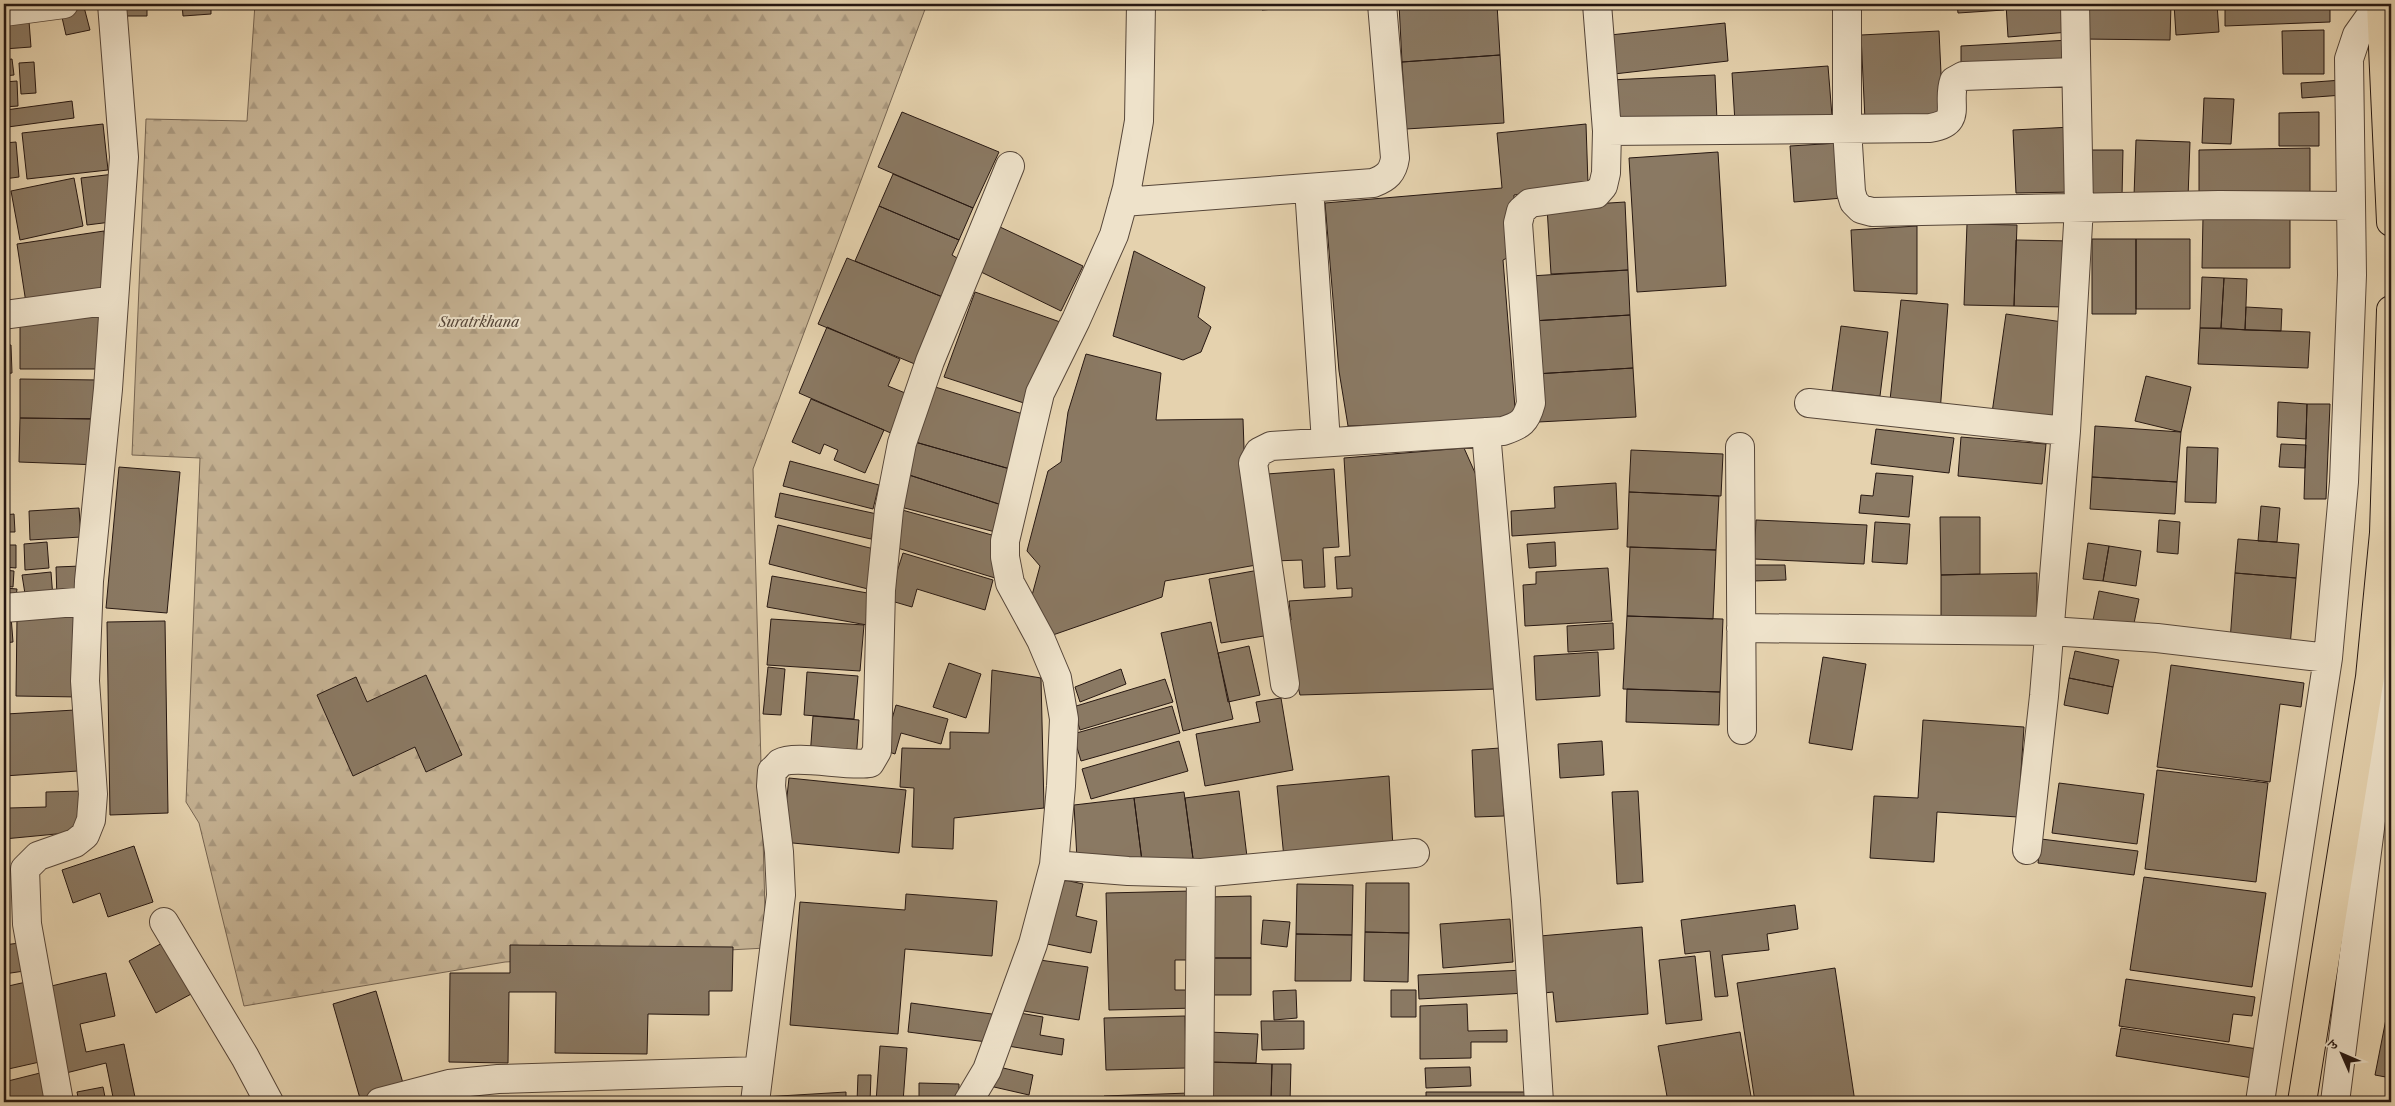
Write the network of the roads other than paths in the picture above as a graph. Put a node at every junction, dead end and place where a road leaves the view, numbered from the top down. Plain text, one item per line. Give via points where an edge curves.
1 (64, 4) edge
2 (112, 4) edge
3 (1141, 4) edge
4 (1382, 4) edge
5 (1597, 4) edge
6 (1848, 4) edge
7 (2075, 4) edge
8 (2380, 4) edge
9 (4, 12) edge
10 (2391, 18) edge
11 (2076, 72) junction
12 (1848, 129) junction
13 (1607, 131) junction
14 (1010, 166) dead end
15 (1308, 188) junction
16 (1123, 202) junction
17 (2351, 206) junction
18 (2079, 207) junction
19 (2391, 222) edge
20 (114, 300) junction
21 (2391, 310) edge
22 (4, 315) edge
23 (1809, 403) dead end
24 (2066, 431) junction
25 (1486, 432) junction
26 (1326, 442) junction
27 (1740, 447) dead end
28 (88, 601) junction
29 (4, 608) edge
30 (1741, 628) junction
31 (2050, 631) junction
32 (2328, 658) junction
33 (2391, 664) edge
34 (1285, 684) dead end
35 (1742, 730) dead end
36 (2027, 850) dead end
37 (1415, 853) dead end
38 (1054, 864) junction
39 (1201, 873) junction
40 (164, 922) dead end
41 (759, 1071) junction
42 (59, 1102) edge
43 (269, 1102) edge
44 (380, 1102) edge
45 (755, 1102) edge
46 (968, 1102) edge
47 (1200, 1102) edge
48 (1539, 1102) edge
49 (2260, 1102) edge
50 (2302, 1102) edge
51 (2336, 1102) edge

1 - 9 street
2 - 20 street via 124,157
3 - 16 street via 1139,121
4 - 15 street via 1395,158 1393,170 1384,179 1373,183
5 - 13 street
6 - 12 street
7 - 11 street
8 - 10 street
8 - 17 street via 2357,35 2349,59
8 - 19 highway
11 - 12 street via 1962,76 1954,81 1951,90 1953,111 1943,126
11 - 18 street
12 - 13 street
12 - 18 street via 1851,192 1861,209 1872,212
13 - 25 street via 1606,173 1603,186 1596,194 1530,203 1521,211 1518,223 1531,403 1528,416 1518,425 1503,431
14 - 41 street via 930,361 902,443 889,510 881,590 877,751 870,763 857,765 795,760 781,762 772,771 781,895
15 - 16 street
15 - 26 street
16 - 38 street via 1110,243 1040,393 1004,541 1010,583 1041,640 1057,678 1062,711 1061,786
17 - 18 street
17 - 32 street via 2352,275 2344,472
18 - 24 street
20 - 22 street
20 - 28 street
21 - 50 highway via 2384,533 2370,677
23 - 24 street
24 - 31 street
25 - 26 street
25 - 48 street via 1526,901
26 - 34 street via 1272,446 1259,452 1253,463
27 - 30 street
28 - 29 street
28 - 42 street via 85,681 93,794 91,820 85,835 75,844 38,856 25,869 24,883 27,924
30 - 31 street
30 - 35 street
31 - 32 street via 2157,638
31 - 36 street
32 - 49 street
33 - 51 street
37 - 39 street
38 - 39 street
38 - 46 street via 1033,944 987,1070
39 - 47 street
40 - 43 street
41 - 44 street via 449,1084
41 - 45 street

